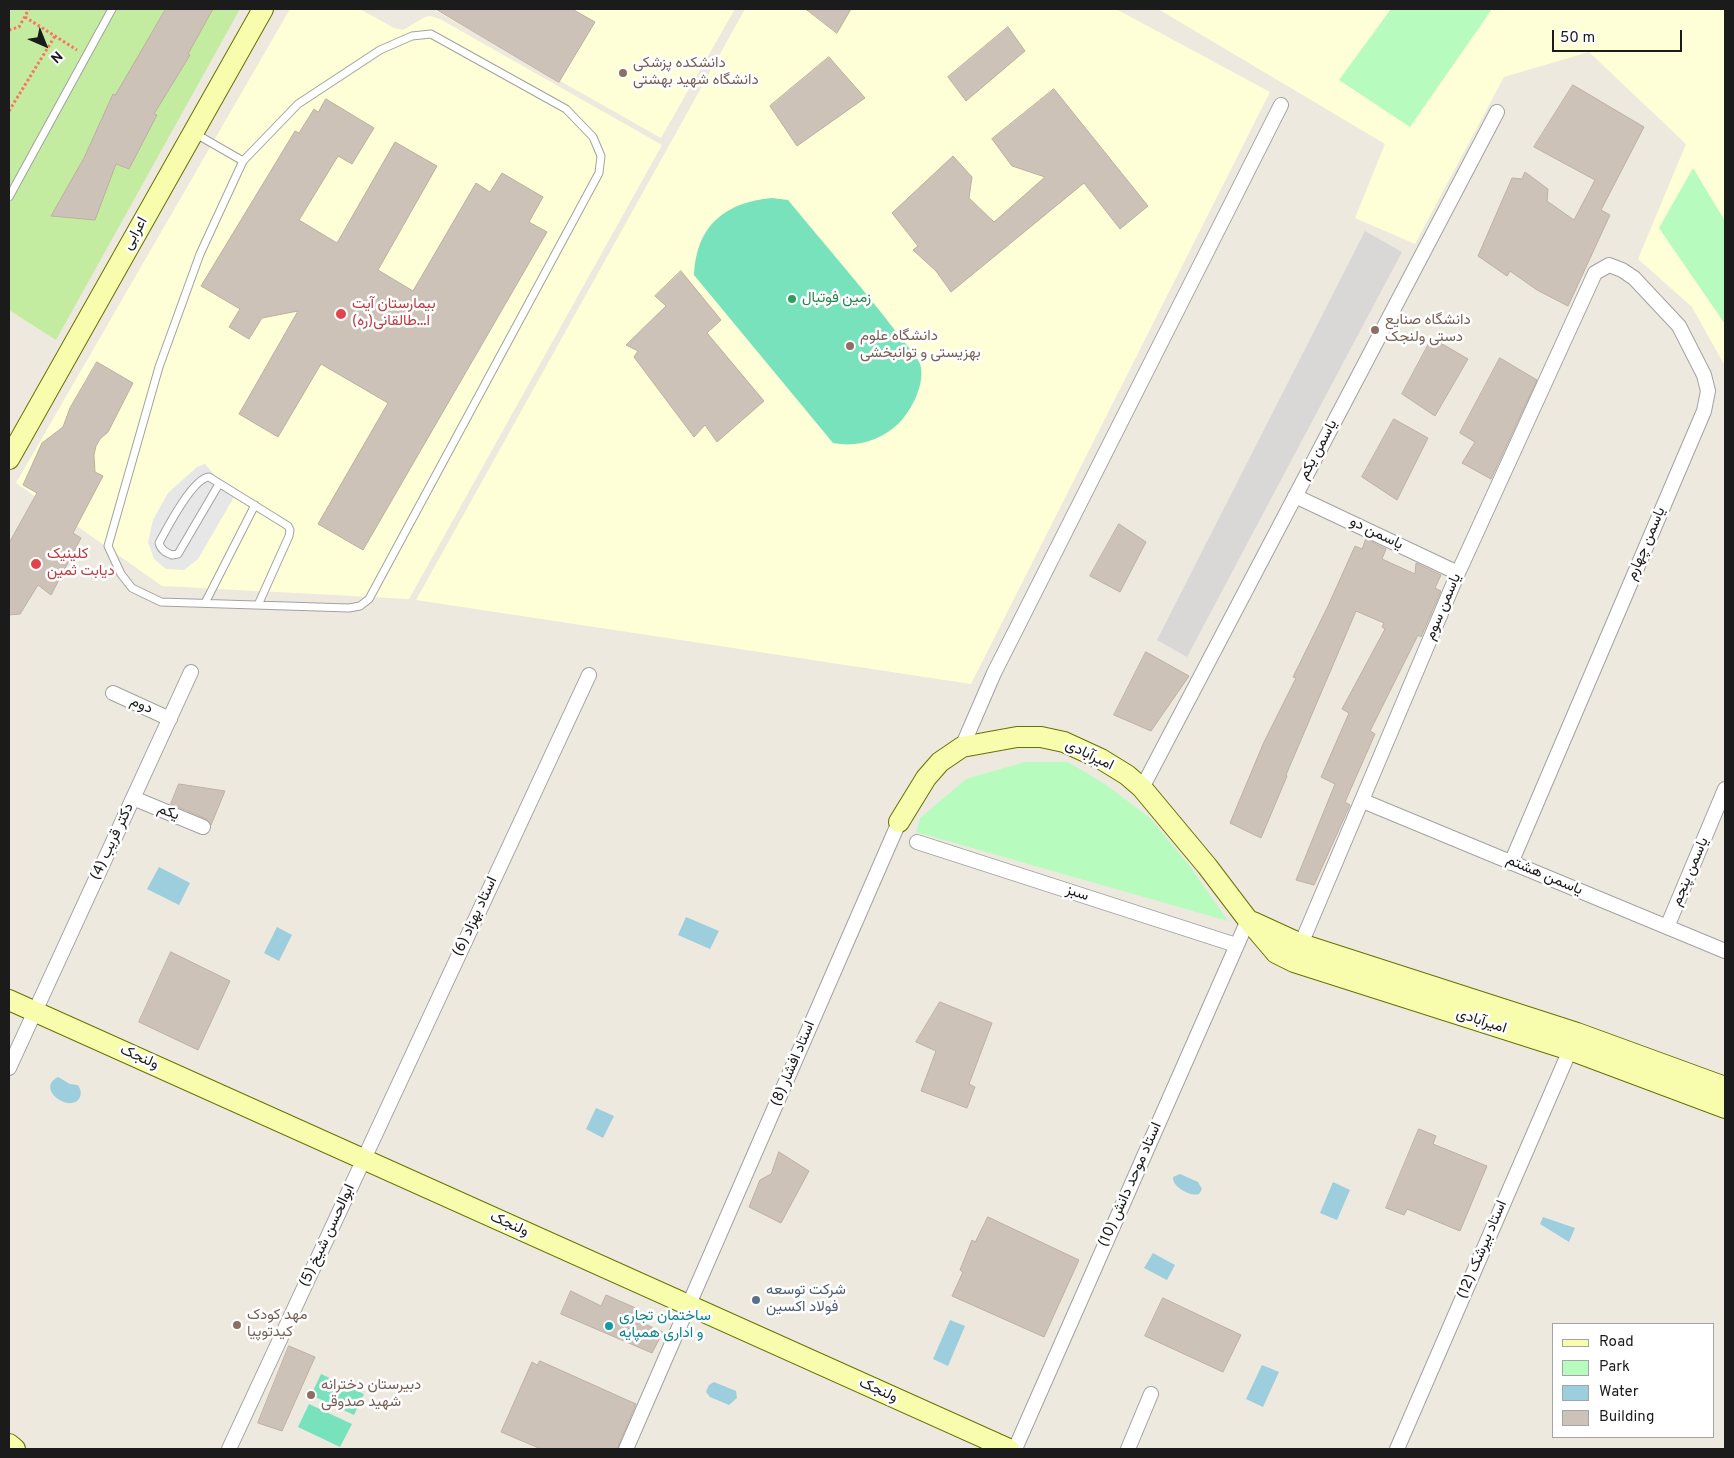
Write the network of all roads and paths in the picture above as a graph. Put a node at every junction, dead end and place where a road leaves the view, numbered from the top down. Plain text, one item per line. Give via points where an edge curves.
1 (29, 9) edge
2 (112, 9) edge
3 (263, 9) edge
4 (25, 17) junction
5 (9, 30) edge
6 (55, 36) junction
7 (86, 56) junction
8 (1281, 104) dead end
9 (9, 111) edge
10 (1497, 112) dead end
11 (193, 132) junction
12 (243, 161) junction
13 (9, 196) edge
14 (1595, 273) joint
15 (9, 459) edge
16 (219, 484) junction
17 (1295, 496) junction
18 (255, 505) junction
19 (1458, 573) junction
20 (205, 604) junction
21 (258, 605) junction
22 (191, 672) dead end
23 (589, 675) dead end
24 (112, 693) dead end
25 (170, 719) junction
26 (962, 747) junction
27 (1142, 788) junction
28 (1725, 789) edge
29 (133, 798) junction
30 (1363, 801) junction
31 (899, 822) joint
32 (203, 827) dead end
33 (917, 842) dead end
34 (1511, 862) junction
35 (1248, 920) junction
36 (1667, 927) junction
37 (1236, 946) junction
38 (1725, 951) edge
39 (1298, 953) junction
40 (9, 1000) edge
41 (35, 1012) junction
42 (1573, 1042) junction
43 (9, 1068) edge
44 (1725, 1087) edge
45 (1725, 1108) edge
46 (364, 1160) junction
47 (689, 1306) junction
48 (1151, 1394) dead end
49 (9, 1444) edge
50 (15, 1449) edge
51 (229, 1449) edge
52 (626, 1449) edge
53 (1009, 1449) edge
54 (1015, 1449) edge
55 (1128, 1449) edge
56 (1397, 1449) edge

1 - 4 path
2 - 7 lane
3 - 11 street, اعرابی
4 - 5 path via 19,27
4 - 6 path
6 - 7 path
6 - 9 path
7 - 13 lane
8 - 26 street via 994,673
10 - 17 street, یاسمن یکم
11 - 12 lane
11 - 15 street, اعرابی
12 - 20 lane via 200,254 159,367 108,546 121,574 132,588 161,602
12 - 21 lane via 298,104 380,50 412,36 431,34 566,109 593,137 600,156 599,173 369,599 360,606 349,608
14 - 19 street, یاسمن سوم
14 - 34 street, یاسمن چهارم via 1609,265 1622,270 1634,278 1680,326 1704,375 1708,391 1704,411
16 - 16 lane via 209,477 202,479 180,506 159,543 161,548 172,555 178,554
16 - 18 lane
17 - 19 street, یاسمن دو
17 - 27 street, یاسمن یکم
18 - 20 lane
18 - 21 lane via 290,530
19 - 30 street, یاسمن سوم
20 - 21 lane
22 - 25 street, دکتر قریب (4)
23 - 46 street, استاد بهزاد (6)
24 - 25 street, دوم
25 - 29 street, دکتر قریب (4)
26 - 27 street, امیرآبادی via 1011,738 1041,737 1064,742 1101,759
26 - 31 street, امیرآبادی via 940,762 926,778
27 - 35 street, امیرآبادی
28 - 36 street, یاسمن پنجم
29 - 32 street, یکم
29 - 41 street, دکتر قریب (4)
30 - 34 street, یاسمن هشتم
30 - 39 street, یاسمن سوم
31 - 47 street, استاد افشار (8)
33 - 37 street, سبز
34 - 36 street, یاسمن هشتم
35 - 37 street, استاد موحد دانش (10)
35 - 39 street, امیرآبادی
36 - 38 street, یاسمن هشتم
37 - 54 street, استاد موحد دانش (10)
39 - 42 street, امیرآبادی
40 - 41 street, ولنجک
41 - 43 street, دکتر قریب (4)
41 - 46 street, ولنجک
42 - 44 street, امیرآبادی
42 - 45 street, امیرآبادی
42 - 56 street, استاد بیرشک (12)
46 - 47 street, ولنجک
46 - 51 street, ابوالحسن شیخ (5)
47 - 52 street, استاد افشار (8)
47 - 53 street, ولنجک
48 - 55 street
49 - 50 street

